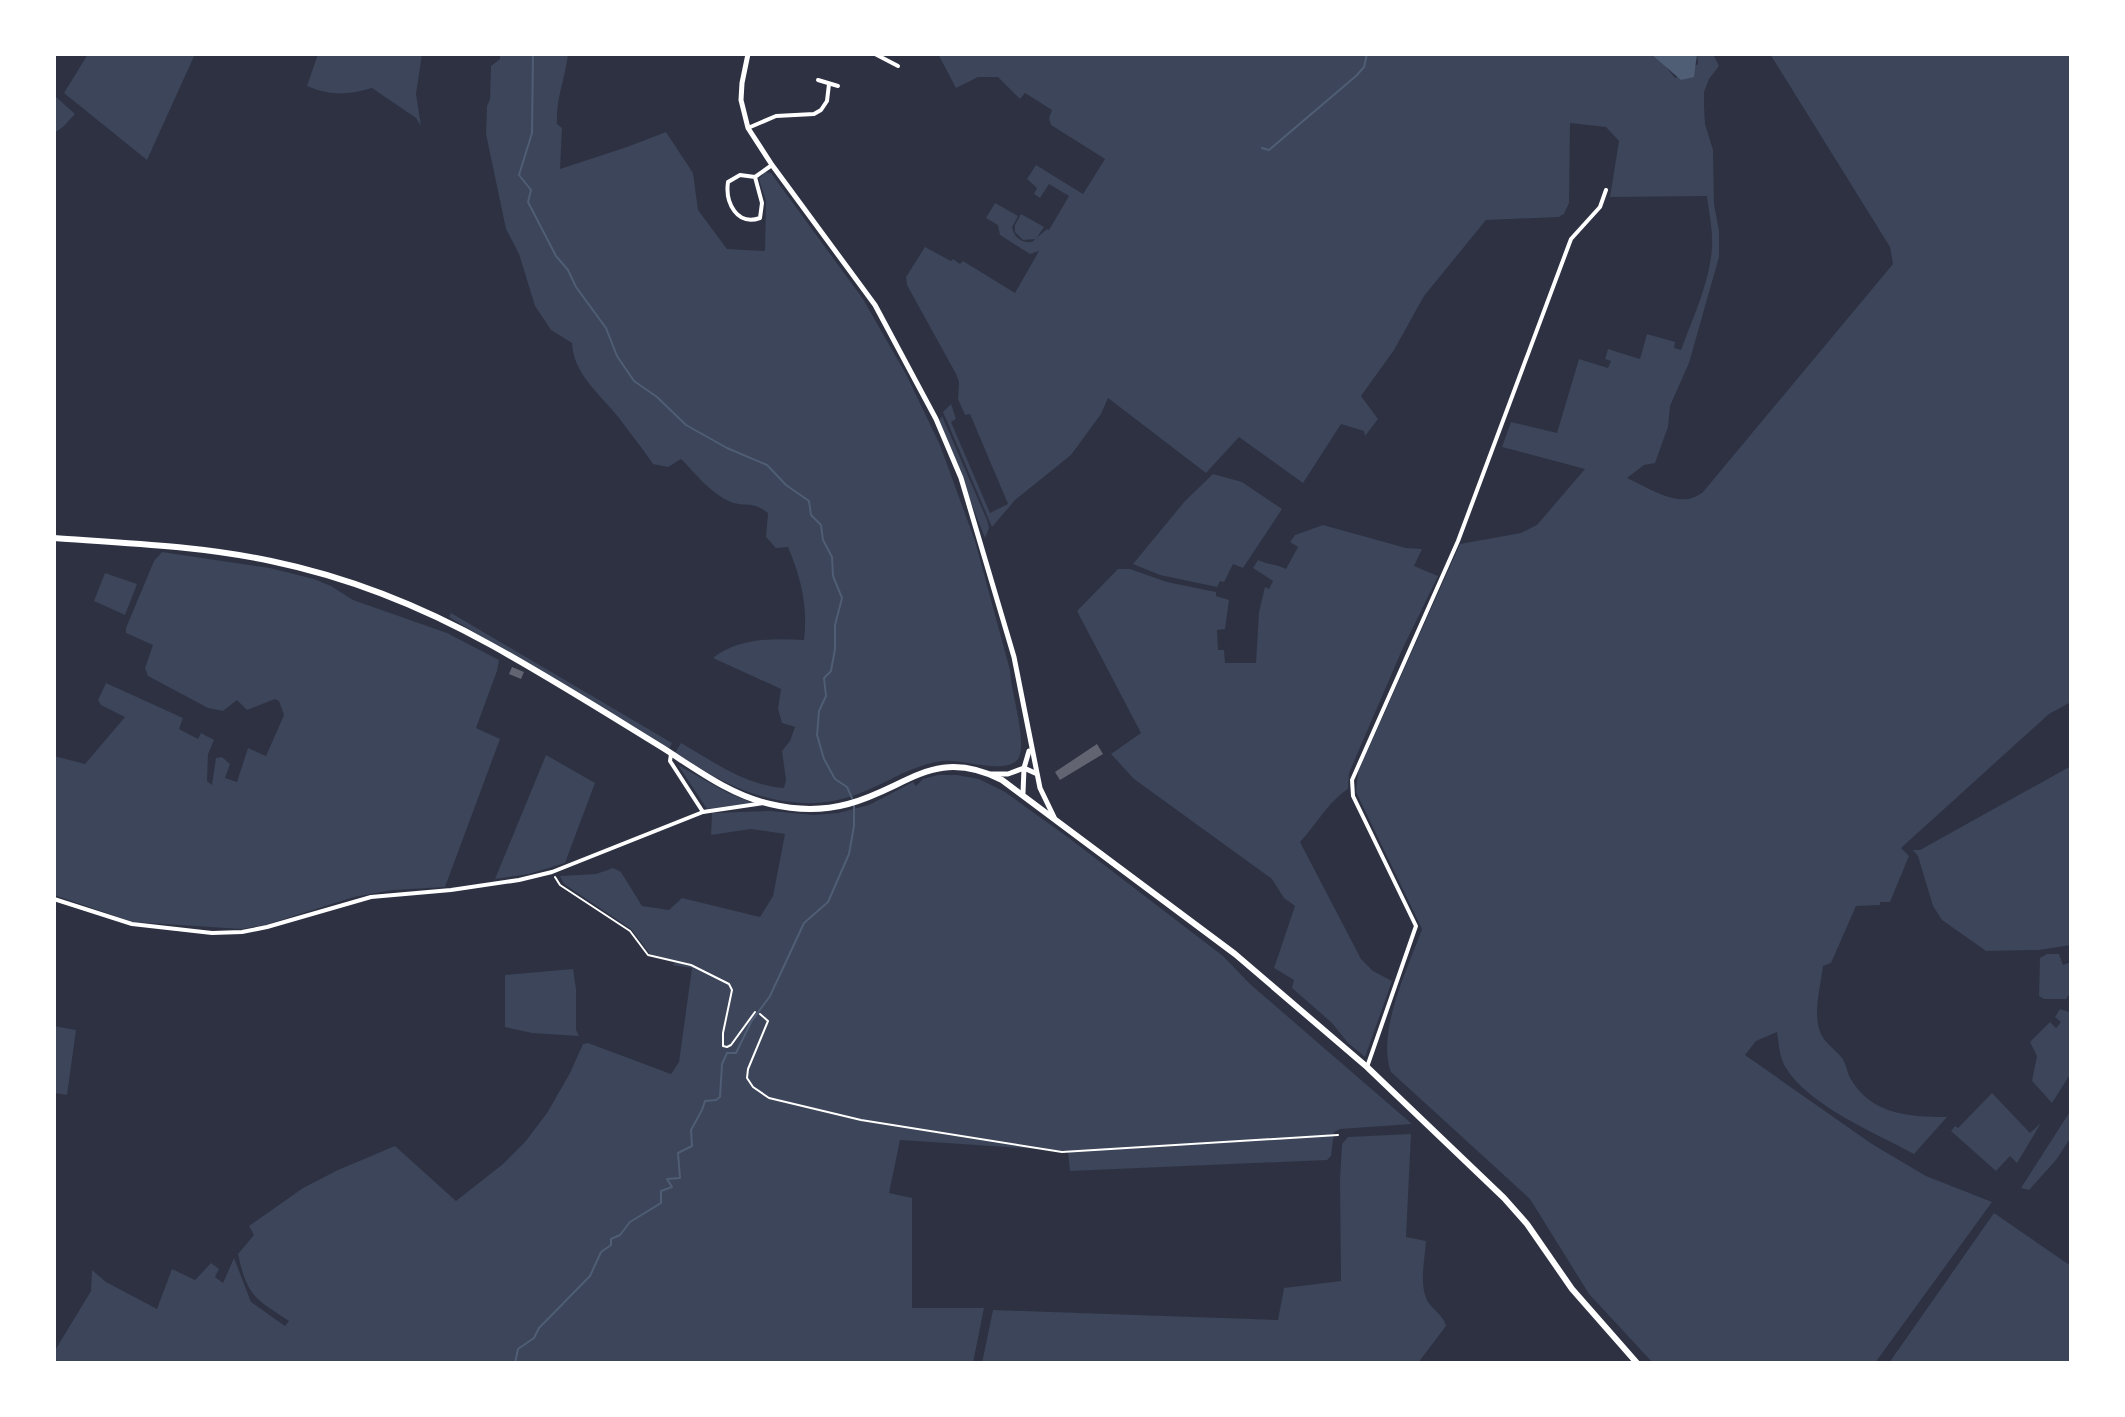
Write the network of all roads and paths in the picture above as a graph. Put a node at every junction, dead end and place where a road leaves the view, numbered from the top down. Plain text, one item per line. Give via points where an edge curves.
1 (748, 54) edge
2 (875, 54) edge
3 (898, 66) dead end
4 (818, 80) dead end
5 (829, 84) junction
6 (838, 86) dead end
7 (748, 128) junction
8 (772, 165) junction
9 (755, 177) junction
10 (1606, 190) dead end
11 (54, 538) edge
12 (1030, 749) junction
13 (671, 754) junction
14 (1024, 768) junction
15 (1036, 773) junction
16 (990, 774) junction
17 (1040, 788) junction
18 (1023, 793) junction
19 (1030, 799) junction
20 (766, 803) junction
21 (703, 812) junction
22 (1054, 817) junction
23 (552, 872) junction
24 (54, 899) edge
25 (755, 1012) dead end
26 (760, 1014) dead end
27 (1367, 1067) junction
28 (1338, 1135) dead end
29 (1637, 1363) edge

1 - 7 street via 741,91
2 - 3 street
4 - 5 street
5 - 6 street
5 - 7 street via 827,101 814,114 776,116
7 - 8 street
8 - 9 street
8 - 12 street via 875,305 936,419 968,497 997,595 1022,690
9 - 9 street via 762,212 760,218 745,220 728,201 728,182 740,175
10 - 27 street via 1600,207 1571,239 1458,541 1352,780 1353,796 1416,926
11 - 13 main road via 270,561 360,586 453,624
12 - 14 street
12 - 15 street
13 - 20 main road
13 - 21 street via 673,769
14 - 15 street
14 - 16 street
14 - 18 street
15 - 17 street
16 - 18 main road
16 - 20 main road via 945,767 847,804 791,808
17 - 19 street
17 - 22 street
18 - 19 main road
19 - 22 main road
20 - 21 street
21 - 23 street
22 - 27 main road via 1233,953
23 - 24 street via 451,890 371,897 242,932 132,924
23 - 25 path via 560,885 630,931 648,955 691,965 729,984 723,1046 731,1045
26 - 28 path via 768,1021 748,1069 753,1087 769,1098 861,1120 1062,1152
27 - 29 main road via 1504,1198 1572,1289

